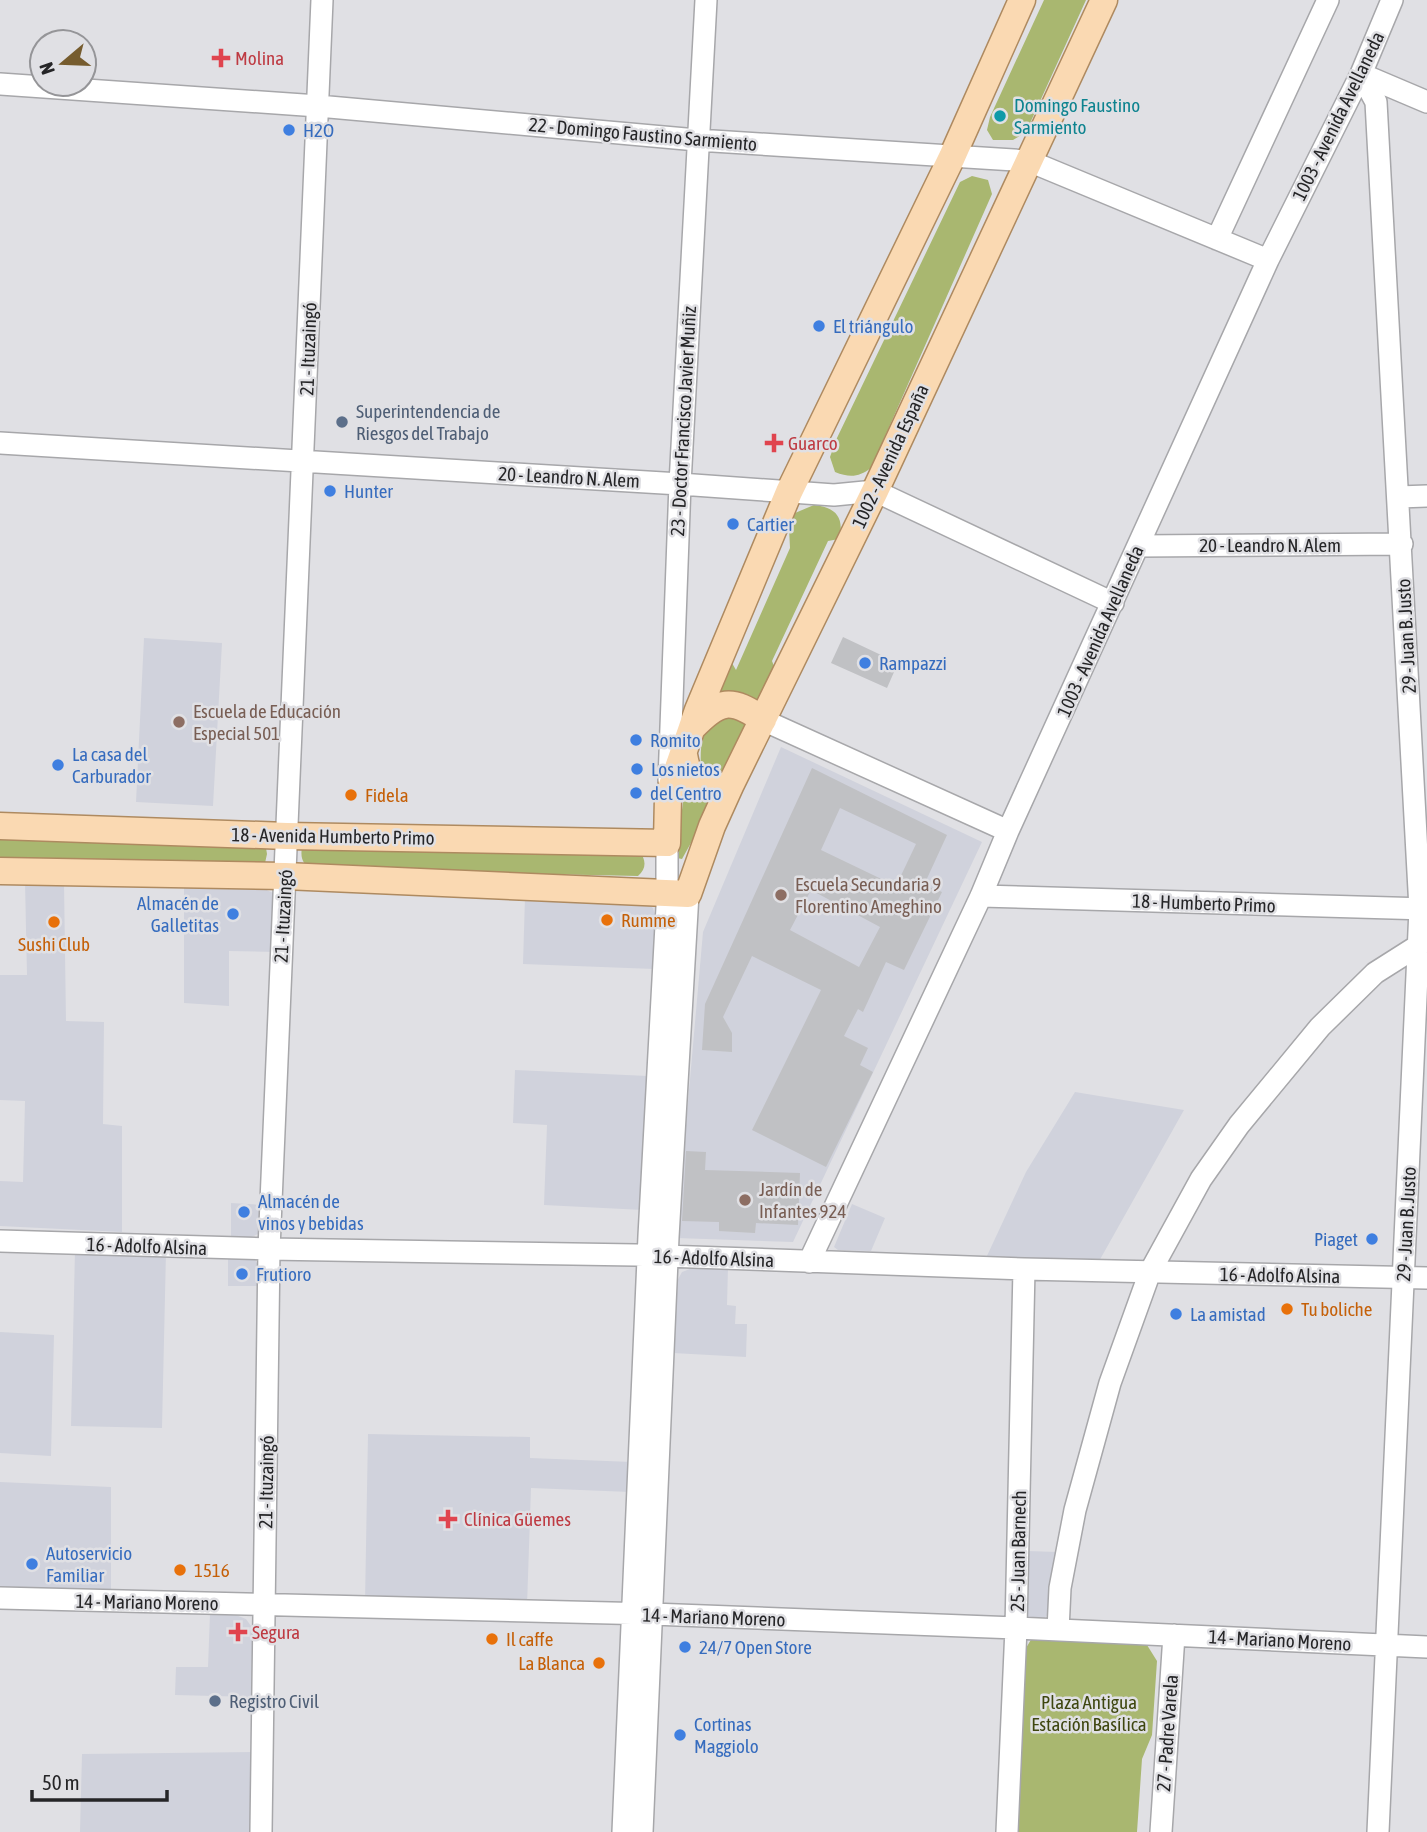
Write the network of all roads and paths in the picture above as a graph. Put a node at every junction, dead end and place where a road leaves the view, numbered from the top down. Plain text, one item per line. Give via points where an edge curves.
1 (322, 0) edge
2 (706, 0) edge
3 (1022, 0) edge
4 (1104, 0) edge
5 (1328, 0) edge
6 (1392, 0) edge
7 (1361, 74) junction
8 (0, 84) edge
9 (1427, 102) edge
10 (318, 106) junction
11 (697, 140) junction
12 (952, 157) junction
13 (1029, 161) junction
14 (1217, 239) junction
15 (1268, 260) junction
16 (0, 443) edge
17 (303, 461) junction
18 (680, 484) junction
19 (874, 491) junction
20 (789, 492) junction
21 (1427, 496) edge
22 (1399, 498) junction
23 (1402, 544) junction
24 (1138, 546) junction
25 (1113, 603) junction
26 (763, 720) junction
27 (692, 728) junction
28 (684, 755) junction
29 (731, 783) junction
30 (668, 797) junction
31 (0, 826) edge
32 (1008, 831) junction
33 (287, 836) junction
34 (667, 843) junction
35 (0, 871) edge
36 (285, 876) junction
37 (677, 893) junction
38 (981, 897) junction
39 (1424, 909) edge
40 (1423, 942) edge
41 (0, 1241) edge
42 (269, 1249) junction
43 (658, 1256) junction
44 (809, 1262) junction
45 (1024, 1269) junction
46 (1150, 1272) junction
47 (1404, 1277) junction
48 (1427, 1278) edge
49 (0, 1598) edge
50 (265, 1605) junction
51 (642, 1614) junction
52 (1016, 1628) junction
53 (1058, 1630) junction
54 (1174, 1635) junction
55 (1385, 1645) junction
56 (1427, 1647) edge
57 (261, 1832) edge
58 (623, 1832) edge
59 (642, 1832) edge
60 (1007, 1832) edge
61 (1161, 1832) edge
62 (1378, 1832) edge

1 - 10 street, 21 - Ituzaingó
2 - 11 street, 23 - Doctor Francisco Javier Muñiz
3 - 12 main road
4 - 13 main road, 1002 - Avenida España
5 - 14 street
6 - 7 street, 1003 - Avenida Avellaneda
7 - 9 street
7 - 15 street, 1003 - Avenida Avellaneda
7 - 22 street, 29 - Juan B. Justo via 1376,102
8 - 10 street, 22 - Domingo Faustino Sarmiento
10 - 11 street, 22 - Domingo Faustino Sarmiento
10 - 17 street, 21 - Ituzaingó
11 - 12 street, 22 - Domingo Faustino Sarmiento
11 - 18 street, 23 - Doctor Francisco Javier Muñiz
12 - 13 street, 22 - Domingo Faustino Sarmiento
12 - 20 main road
13 - 14 street, 22 - Domingo Faustino Sarmiento
13 - 19 main road, 1002 - Avenida España
14 - 15 street, 22 - Domingo Faustino Sarmiento
15 - 24 street, 1003 - Avenida Avellaneda
16 - 17 street, 20 - Leandro N. Alem
17 - 18 street, 20 - Leandro N. Alem
17 - 33 street, 21 - Ituzaingó
18 - 20 street, 20 - Leandro N. Alem
18 - 30 street, 23 - Doctor Francisco Javier Muñiz
19 - 20 street, 20 - Leandro N. Alem via 834,495
19 - 25 street
19 - 26 main road, 1002 - Avenida España
20 - 27 main road
21 - 22 street
22 - 23 street, 29 - Juan B. Justo
23 - 24 street, 20 - Leandro N. Alem
23 - 39 street, 29 - Juan B. Justo
24 - 25 street, 1003 - Avenida Avellaneda
25 - 32 street, 1003 - Avenida Avellaneda
26 - 27 main road via 739,707 721,704
26 - 29 main road, 1002 - Avenida España
26 - 32 street
27 - 28 main road
28 - 29 main road via 687,772 698,784 715,789
28 - 30 main road
29 - 37 main road, 1002 - Avenida España
30 - 34 main road, 23 - Doctor Francisco Javier Muñiz
31 - 33 main road, 18 - Avenida Humberto Primo
32 - 38 street, 1003 - Avenida Avellaneda
33 - 34 main road, 18 - Avenida Humberto Primo
33 - 36 street, 21 - Ituzaingó
34 - 37 street
35 - 36 main road
36 - 37 main road
36 - 42 street, 21 - Ituzaingó
37 - 43 street
38 - 39 street, 18 - Humberto Primo
38 - 44 street, 1003 - Avenida Avellaneda
39 - 40 street, 29 - Juan B. Justo
40 - 46 street via 1375,973 1320,1027 1201,1179
40 - 47 street, 29 - Juan B. Justo
41 - 42 street, 16 - Adolfo Alsina
42 - 43 street, 16 - Adolfo Alsina
42 - 50 street, 21 - Ituzaingó
43 - 44 street, 16 - Adolfo Alsina
43 - 51 street
44 - 45 street, 16 - Adolfo Alsina
45 - 46 street, 16 - Adolfo Alsina
45 - 52 street, 25 - Juan Barnech
46 - 47 street, 16 - Adolfo Alsina
46 - 53 street via 1110,1383 1075,1510 1060,1588
47 - 48 street, 16 - Adolfo Alsina
47 - 55 street, 29 - Juan B. Justo
49 - 50 street, 14 - Mariano Moreno
50 - 51 street, 14 - Mariano Moreno
50 - 57 street, 21 - Ituzaingó
51 - 52 street, 14 - Mariano Moreno
51 - 58 street
51 - 59 street
52 - 53 street, 14 - Mariano Moreno
52 - 60 street, 25 - Juan Barnech
53 - 54 street, 14 - Mariano Moreno
54 - 55 street, 14 - Mariano Moreno
54 - 61 street, 27 - Padre Varela
55 - 56 street, 14 - Mariano Moreno
55 - 62 street, 29 - Juan B. Justo

